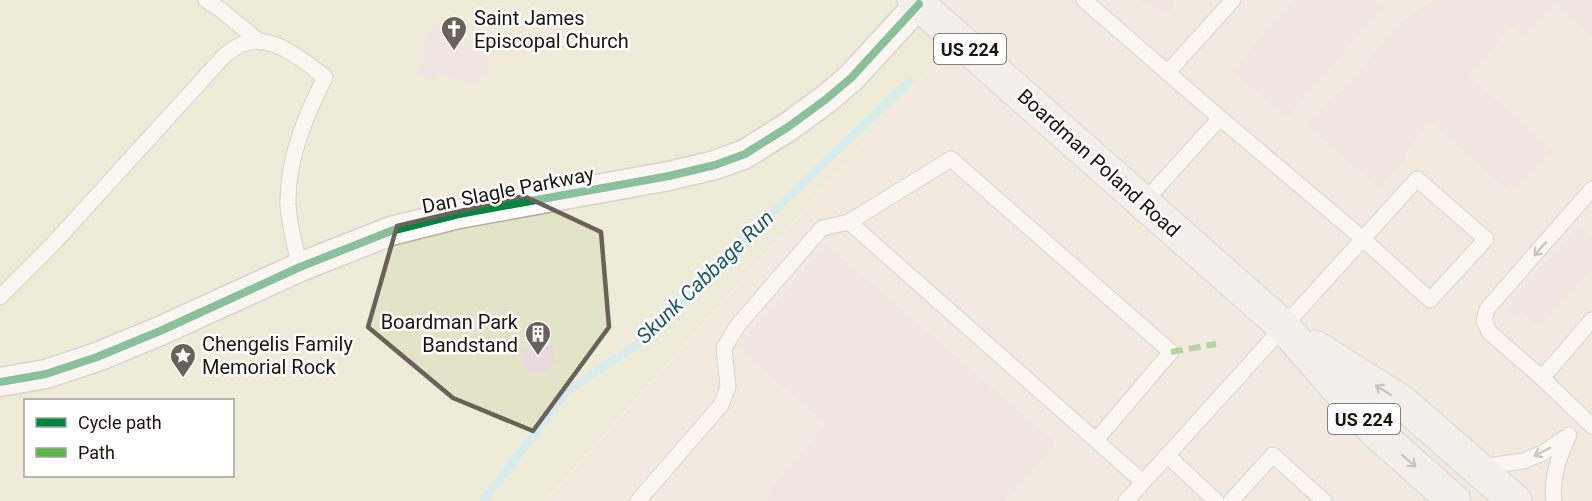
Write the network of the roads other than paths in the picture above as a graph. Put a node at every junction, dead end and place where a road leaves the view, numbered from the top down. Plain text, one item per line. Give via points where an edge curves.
1 (206, 0) edge
2 (230, 0) edge
3 (1084, 0) edge
4 (1233, 0) edge
5 (917, 2) edge
6 (245, 28) junction
7 (260, 42) junction
8 (1167, 73) junction
9 (1220, 118) junction
10 (1592, 189) edge
11 (1143, 203) junction
12 (1592, 206) edge
13 (1565, 220) junction
14 (849, 222) junction
15 (1362, 238) junction
16 (300, 267) junction
17 (0, 297) edge
18 (1592, 320) edge
19 (1283, 326) junction
20 (1542, 378) junction
21 (0, 382) edge
22 (1589, 417) edge
23 (1569, 435) junction
24 (1096, 440) junction
25 (1167, 455) junction
26 (1476, 467) junction
27 (1143, 482) junction
28 (638, 501) edge
29 (1126, 501) edge
30 (1216, 501) edge
31 (1232, 501) edge
32 (1324, 501) edge
33 (1454, 501) edge
34 (1515, 501) edge
35 (1554, 501) edge

1 - 6 lane
2 - 6 lane
3 - 8 lane
4 - 8 lane
5 - 11 main road, Boardman Poland Road / US 224
5 - 16 street, Dan Slagle Parkway via 851,78 788,128 745,154 669,176 459,213 391,231
6 - 7 lane
7 - 16 lane via 287,50 325,76 300,133 291,172 288,203
7 - 17 lane via 241,44 224,56
8 - 9 lane
9 - 11 lane
9 - 15 lane
10 - 13 lane
11 - 19 main road, Boardman Poland Road / US 224
12 - 13 lane
13 -> 20 lane via 1487,309 1484,320 1489,332
14 - 24 lane
14 - 24 lane via 951,159 1171,352
14 - 28 lane via 822,228 738,325 724,348 728,387 720,405
15 - 15 lane via 1417,179 1486,239 1430,300
15 - 19 lane
16 - 21 street, Dan Slagle Parkway via 97,357 45,374
18 - 20 lane
19 - 25 lane
26 -> 19 main road, Boardman Poland Road / US 224 via 1402,402
19 -> 33 main road, Boardman Poland Road / US 224 via 1374,430
20 - 22 lane
22 - 23 lane
23 -> 26 lane via 1523,461
23 - 35 lane via 1557,462
24 - 27 lane
25 - 27 lane
25 - 30 lane
26 - 34 main road, Boardman Poland Road / US 224
27 - 29 lane
31 - 32 lane via 1273,455

